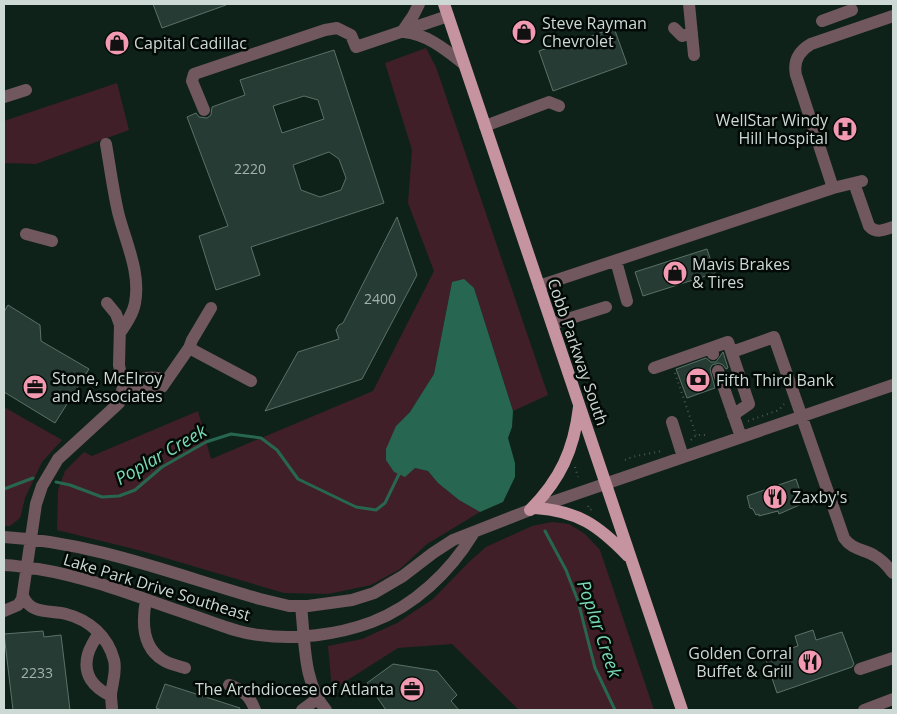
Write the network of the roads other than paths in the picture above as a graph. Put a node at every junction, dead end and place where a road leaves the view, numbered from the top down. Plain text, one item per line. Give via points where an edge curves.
1 (419, 4) edge
2 (689, 4) edge
3 (446, 10) edge
4 (852, 10) dead end
5 (822, 20) dead end
6 (892, 20) edge
7 (674, 28) dead end
8 (402, 32) junction
9 (692, 33) junction
10 (694, 55) dead end
11 (464, 64) junction
12 (26, 90) dead end
13 (4, 97) edge
14 (559, 106) dead end
15 (204, 110) dead end
16 (485, 126) junction
17 (106, 144) dead end
18 (833, 188) junction
19 (893, 227) edge
20 (26, 234) dead end
21 (52, 241) dead end
22 (616, 261) junction
23 (539, 286) junction
24 (627, 301) dead end
25 (107, 303) dead end
26 (606, 307) dead end
27 (211, 308) dead end
28 (552, 324) junction
29 (120, 333) junction
30 (189, 348) junction
31 (732, 352) junction
32 (654, 368) dead end
33 (718, 371) dead end
34 (251, 381) dead end
35 (893, 385) edge
36 (123, 387) junction
37 (579, 405) junction
38 (802, 417) junction
39 (735, 420) junction
40 (672, 422) dead end
41 (741, 437) junction
42 (681, 451) junction
43 (606, 484) junction
44 (532, 509) junction
45 (472, 534) junction
46 (4, 537) edge
47 (31, 539) junction
48 (631, 559) junction
49 (4, 565) edge
50 (26, 568) junction
51 (893, 573) edge
52 (22, 596) junction
53 (146, 600) junction
54 (302, 606) junction
55 (4, 611) edge
56 (99, 632) junction
57 (304, 636) junction
58 (893, 658) edge
59 (185, 668) dead end
60 (860, 668) dead end
61 (229, 685) dead end
62 (111, 696) junction
63 (317, 699) junction
64 (893, 700) edge
65 (112, 710) edge
66 (255, 710) edge
67 (302, 710) edge
68 (326, 710) edge
69 (682, 710) edge
70 (864, 710) edge

1 - 8 street
2 - 9 street
3 - 8 street
3 - 11 main road, Cobb Parkway South
4 - 5 street
6 - 18 street via 811,44 796,59 796,75
7 - 9 street via 682,36
8 - 11 street via 428,39
8 - 15 street via 356,47 351,35 337,28 325,30 194,74 192,81
9 - 10 street
11 - 16 main road, Cobb Parkway South
12 - 13 street
14 - 16 street via 549,102
16 - 23 main road, Cobb Parkway South
17 - 29 street via 128,264 136,285 135,302
18 - 19 street via 858,182 872,230
18 - 22 street
20 - 21 street
22 - 23 street
22 - 24 street
23 - 28 main road, Cobb Parkway South
25 - 29 street via 116,314
26 - 28 street
27 - 30 street
28 - 37 main road, Cobb Parkway South
29 - 36 street via 119,365
30 - 34 street
30 - 36 street via 167,380 157,376 133,381
31 - 32 street via 728,342 712,351
31 - 38 street via 774,337
31 - 39 street via 749,404
33 - 39 street
35 - 38 street, Lake Park Drive Southeast
36 - 47 street via 119,403 58,460 39,493
37 - 43 main road, Cobb Parkway South
37 - 44 main road via 562,467
38 - 41 street, Lake Park Drive Southeast
38 - 51 street via 844,538 852,547 881,559
39 - 41 street
40 - 42 street
41 - 42 street, Lake Park Drive Southeast
42 - 43 street, Lake Park Drive Southeast
43 - 44 street, Lake Park Drive Southeast
43 - 48 main road, Cobb Parkway South
44 - 45 street, Lake Park Drive Southeast
44 - 48 main road via 564,512 586,520 611,538
45 - 54 street, Lake Park Drive Southeast via 453,540 433,552 374,593 330,604
45 - 57 street, Lake Park Drive Southeast via 462,552 441,574 416,598 398,609 358,627
46 - 47 street, Lake Park Drive Southeast
47 - 50 street
47 - 54 street, Lake Park Drive Southeast via 91,549 260,599
48 - 69 main road, Cobb Parkway South
49 - 50 street, Lake Park Drive Southeast
50 - 52 street
50 - 53 street, Lake Park Drive Southeast via 87,580
52 - 55 street via 18,605
52 - 56 street via 36,610 66,614 87,622
53 - 57 street, Lake Park Drive Southeast via 258,635
53 - 59 street via 143,617 149,645 162,660
54 - 57 street
56 - 62 street via 109,644 116,668
56 - 62 street via 87,655 87,675 98,690
57 - 63 street via 311,686
58 - 60 street
61 - 66 street via 251,699
62 - 65 street
63 - 67 street
63 - 68 street
64 - 70 street

